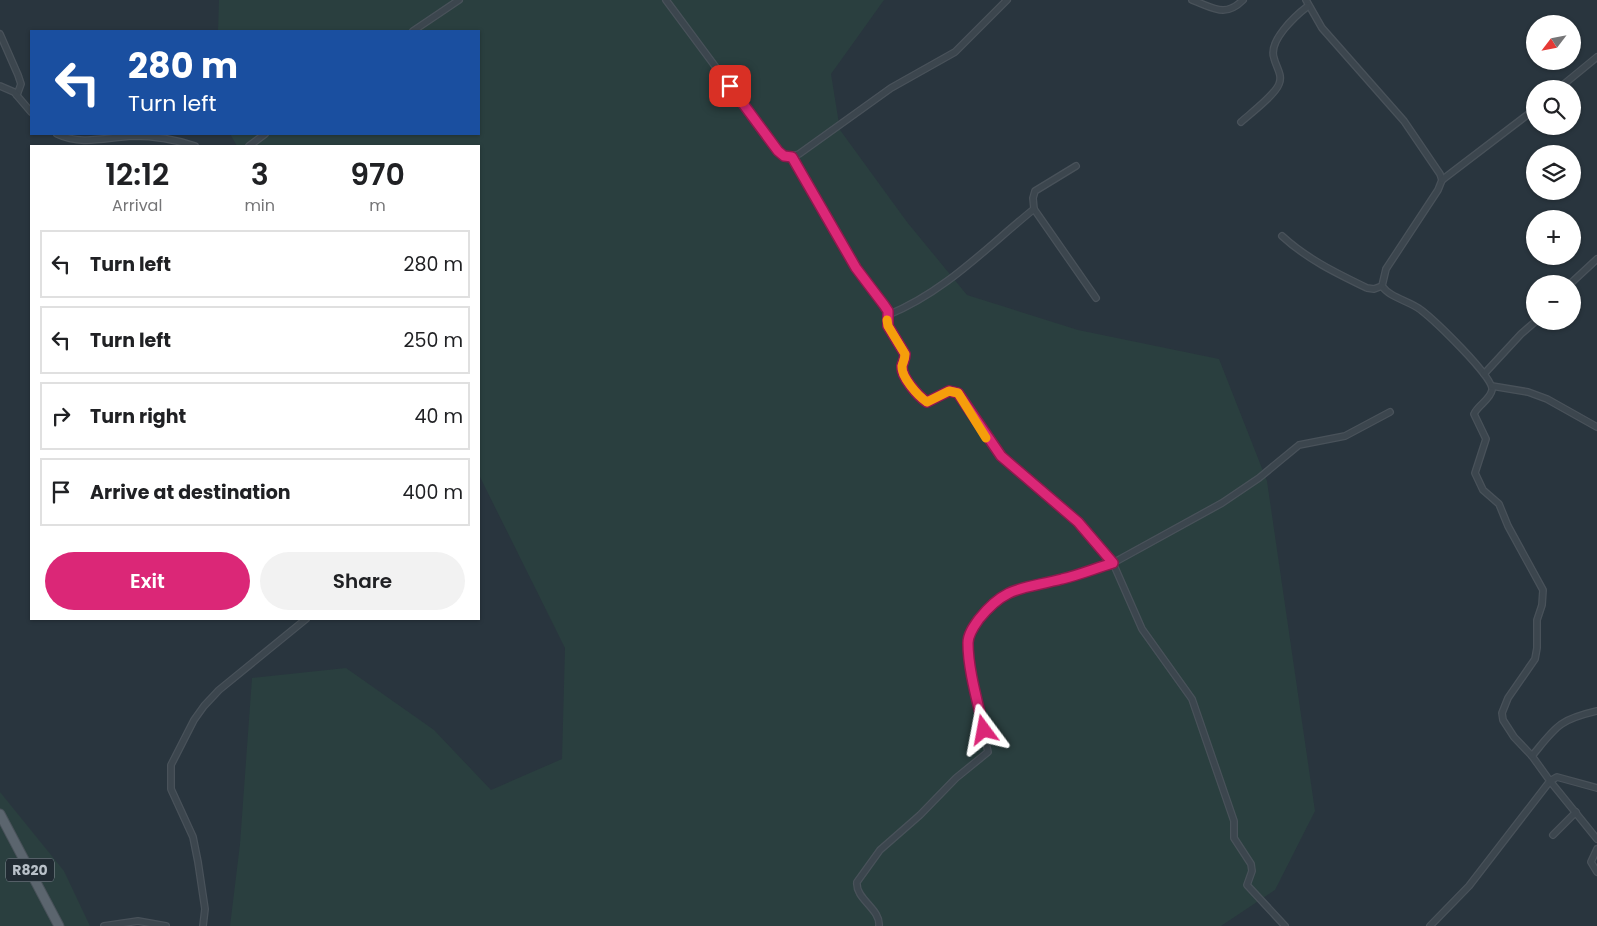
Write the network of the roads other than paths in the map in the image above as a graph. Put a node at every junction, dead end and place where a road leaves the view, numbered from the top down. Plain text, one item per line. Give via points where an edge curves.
1 (459, 0) edge
2 (666, 0) edge
3 (1007, 0) edge
4 (1192, 0) edge
5 (1243, 0) edge
6 (1307, 3) edge
7 (414, 30) edge
8 (0, 34) edge
9 (1597, 57) edge
10 (1569, 80) edge
11 (0, 86) edge
12 (17, 95) junction
13 (30, 111) edge
14 (1526, 116) edge
15 (1241, 122) dead end
16 (60, 135) edge
17 (264, 135) edge
18 (190, 145) edge
19 (250, 145) edge
20 (792, 157) junction
21 (1076, 166) dead end
22 (1442, 180) junction
23 (1034, 209) junction
24 (1282, 236) dead end
25 (1597, 259) edge
26 (1580, 275) edge
27 (1382, 286) junction
28 (1096, 298) dead end
29 (888, 315) junction
30 (1526, 330) edge
31 (1484, 374) junction
32 (1492, 386) junction
33 (1390, 412) dead end
34 (1597, 427) edge
35 (1113, 563) junction
36 (305, 620) edge
37 (1597, 711) edge
38 (1532, 756) junction
39 (1550, 781) junction
40 (1597, 788) edge
41 (1576, 812) junction
42 (0, 814) edge
43 (1553, 835) dead end
44 (1597, 839) edge
45 (1597, 849) edge
46 (1597, 872) edge
47 (59, 926) edge
48 (104, 926) edge
49 (166, 926) edge
50 (203, 926) edge
51 (879, 926) edge
52 (1285, 926) edge
53 (1430, 926) edge

1 - 7 street
2 - 20 street via 778,151
3 - 20 street via 955,52 891,88
4 - 5 street via 1225,11 1235,8
6 - 15 street via 1273,45 1273,57 1280,76 1278,87
6 - 22 street via 1337,48 1404,122 1434,162
8 - 12 street via 21,84
9 - 10 street
11 - 12 street
12 - 13 street
14 - 22 street
16 - 18 street via 77,141 132,136 166,138
17 - 19 street
20 - 29 street via 856,268
21 - 23 street via 1035,191
22 - 27 street via 1386,269
23 - 28 street
23 - 29 street via 927,296
24 - 27 street via 1305,255 1344,277 1366,288
25 - 26 street
27 - 31 street via 1421,310
29 - 35 street via 888,326 905,354 903,372 921,398 927,402 949,391 958,393 1001,456 1078,522
30 - 31 street
31 - 32 street
32 - 34 street via 1528,392
32 - 38 street via 1492,393 1474,414 1486,440 1475,473 1483,490 1499,504 1543,590 1544,598 1537,620 1534,659 1502,713 1514,737
33 - 35 street via 1344,436 1299,445 1222,503
35 - 51 street via 1064,579 1012,590 995,601 972,630 968,643 988,752 880,850 857,882 858,891 876,916
35 - 52 street via 1142,629 1192,699 1234,821 1234,838 1251,864 1247,885
36 - 50 street via 204,706 171,764 171,789 193,837 198,862 205,909
37 - 38 street via 1567,719 1553,730
38 - 39 street
39 - 40 street via 1557,777
39 - 41 street
39 - 53 street via 1469,886
41 - 43 street
41 - 44 street
42 - 47 main road, R820
45 - 46 street via 1591,862
48 - 49 street via 138,921

